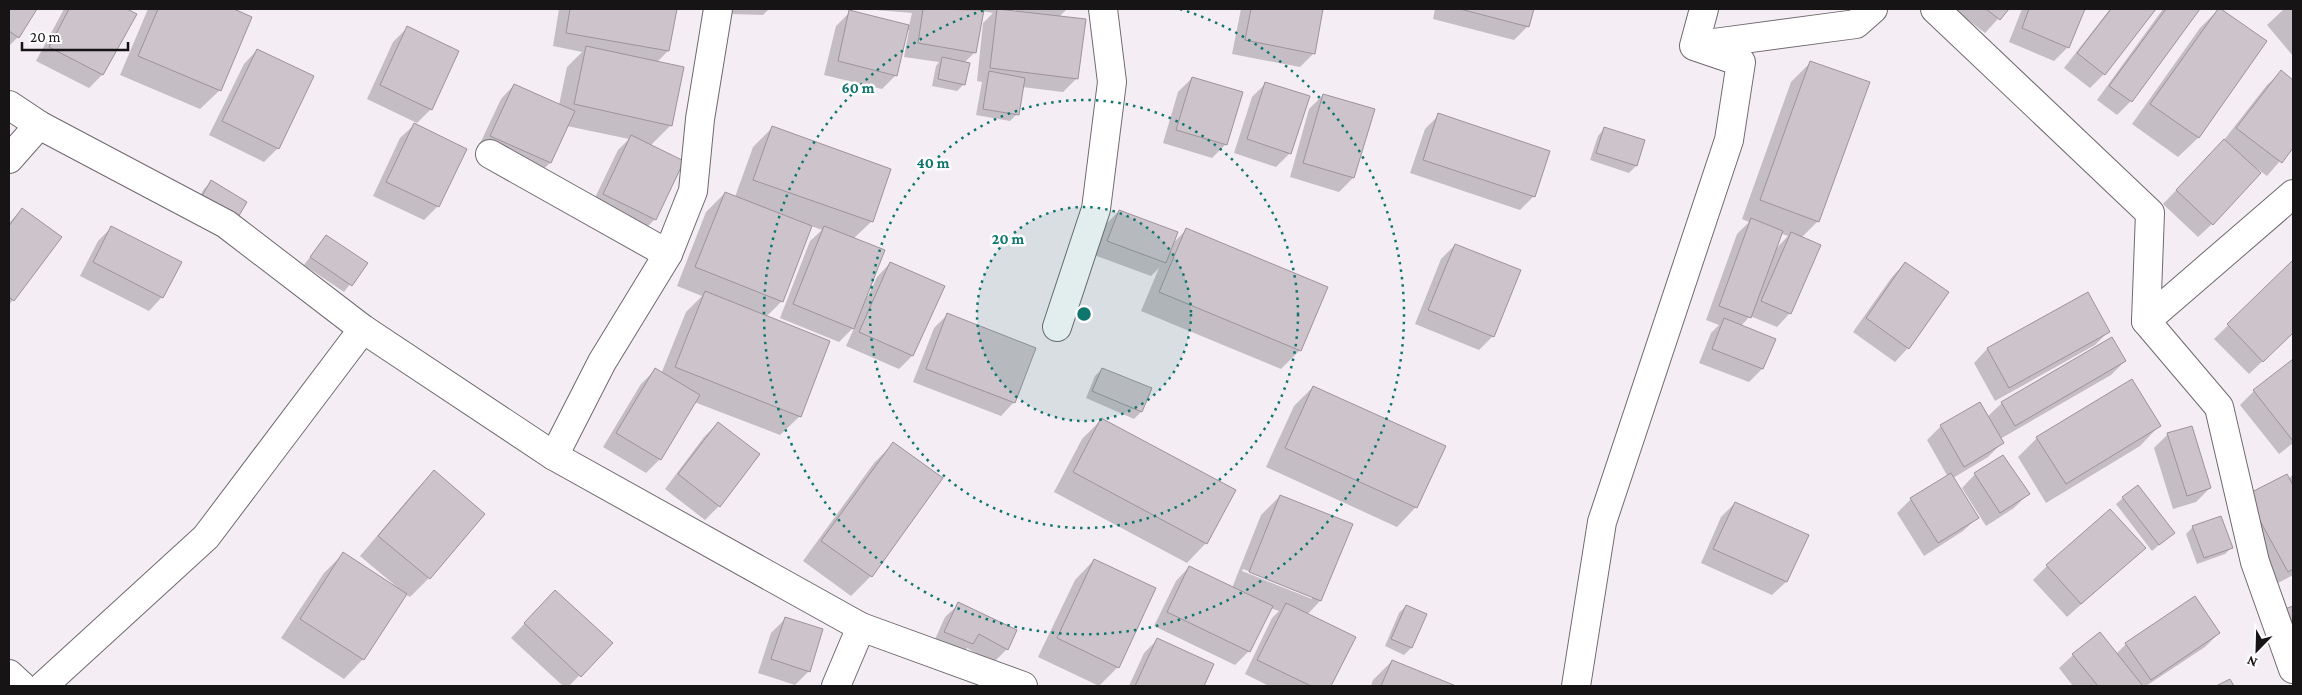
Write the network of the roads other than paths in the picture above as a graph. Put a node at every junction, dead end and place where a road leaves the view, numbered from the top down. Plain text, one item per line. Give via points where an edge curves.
1 (718, 9) edge
2 (1103, 9) edge
3 (1704, 9) edge
4 (1873, 9) edge
5 (1935, 9) edge
6 (1694, 46) junction
7 (9, 106) edge
8 (39, 125) junction
9 (490, 154) dead end
10 (9, 159) edge
11 (2293, 194) edge
12 (668, 254) junction
13 (2146, 321) junction
14 (1057, 327) dead end
15 (363, 329) junction
16 (554, 456) junction
17 (861, 627) junction
18 (2293, 669) edge
19 (9, 674) edge
20 (962, 675) edge
21 (22, 686) edge
22 (43, 686) edge
23 (836, 686) edge
24 (1023, 686) edge
25 (1576, 686) edge

1 - 12 street via 700,119 693,191
2 - 14 street via 1112,82 1096,209
3 - 6 street
4 - 6 street via 1856,24
5 - 13 street via 2150,213
6 - 25 street via 1741,62 1729,140 1602,522
7 - 8 street
8 - 10 street
8 - 15 street via 226,224
9 - 12 street
11 - 13 street
12 - 16 street via 602,362
13 - 18 street via 2219,407 2255,562
15 - 16 street
15 - 22 street via 206,537
16 - 17 street
17 - 20 street
17 - 23 street
19 - 21 street
20 - 24 street

